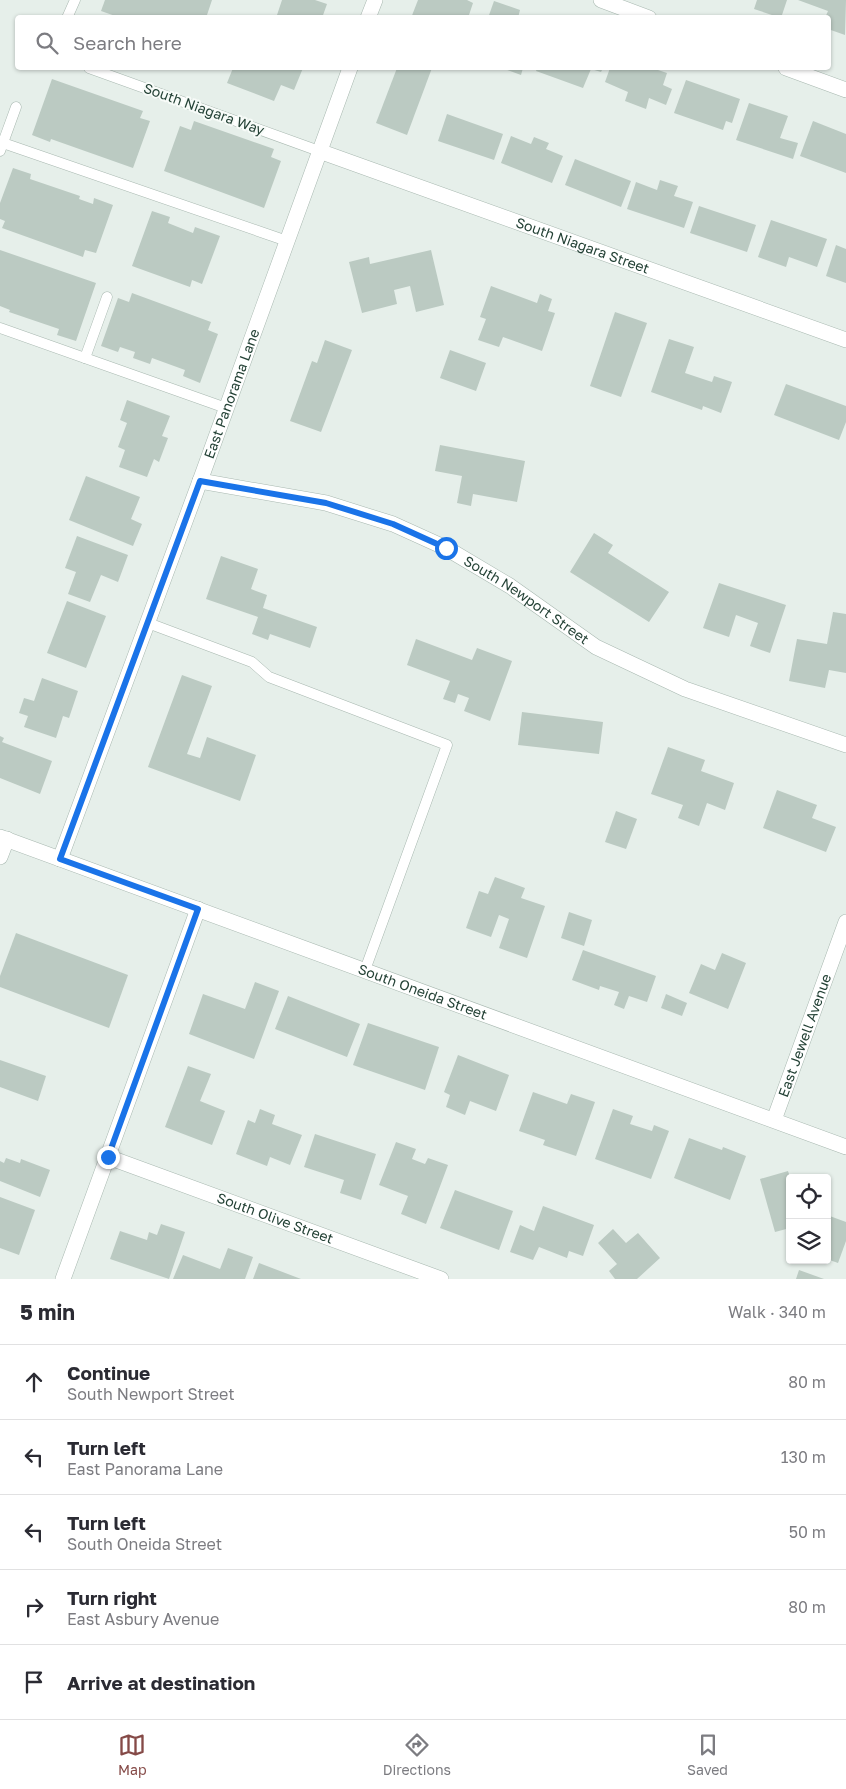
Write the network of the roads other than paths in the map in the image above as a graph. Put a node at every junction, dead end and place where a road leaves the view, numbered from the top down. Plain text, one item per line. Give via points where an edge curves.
1 (75, 0) edge
2 (375, 0) edge
3 (601, 0) edge
4 (68, 15) edge
5 (369, 15) edge
6 (641, 15) edge
7 (94, 70) edge
8 (349, 70) edge
9 (791, 70) edge
10 (846, 90) edge
11 (16, 107) dead end
12 (1, 147) edge
13 (319, 152) junction
14 (286, 241) junction
15 (107, 297) dead end
16 (0, 328) edge
17 (846, 340) edge
18 (85, 358) junction
19 (226, 408) junction
20 (200, 481) junction
21 (148, 623) junction
22 (846, 745) edge
23 (3, 838) edge
24 (0, 857) edge
25 (60, 859) junction
26 (198, 909) junction
27 (846, 922) edge
28 (365, 970) junction
29 (774, 1120) junction
30 (846, 1147) edge
31 (108, 1157) junction
32 (64, 1279) edge
33 (441, 1279) edge

1 - 4 lane
2 - 5 street
3 - 6 street
7 - 13 lane, South Niagara Way
8 - 13 street, East Panorama Lane
9 - 10 street
11 - 12 lane
12 - 14 lane
13 - 14 street, East Panorama Lane
13 - 17 street, South Niagara Street
14 - 19 street, East Panorama Lane
15 - 18 lane
16 - 18 lane
18 - 19 lane
19 - 20 street, East Panorama Lane
20 - 21 street, East Panorama Lane
20 - 22 street, South Newport Street via 326,503 393,524 446,548 510,586 596,646 686,689
21 - 25 street, East Panorama Lane
21 - 28 lane via 252,662 269,677 447,745
23 - 24 street
23 - 25 street, South Oneida Street
25 - 26 street, South Oneida Street
26 - 28 street, South Oneida Street
26 - 31 street
27 - 29 street, East Jewell Avenue
28 - 29 street, South Oneida Street
29 - 30 street, South Oneida Street
31 - 32 street
31 - 33 street, South Olive Street

